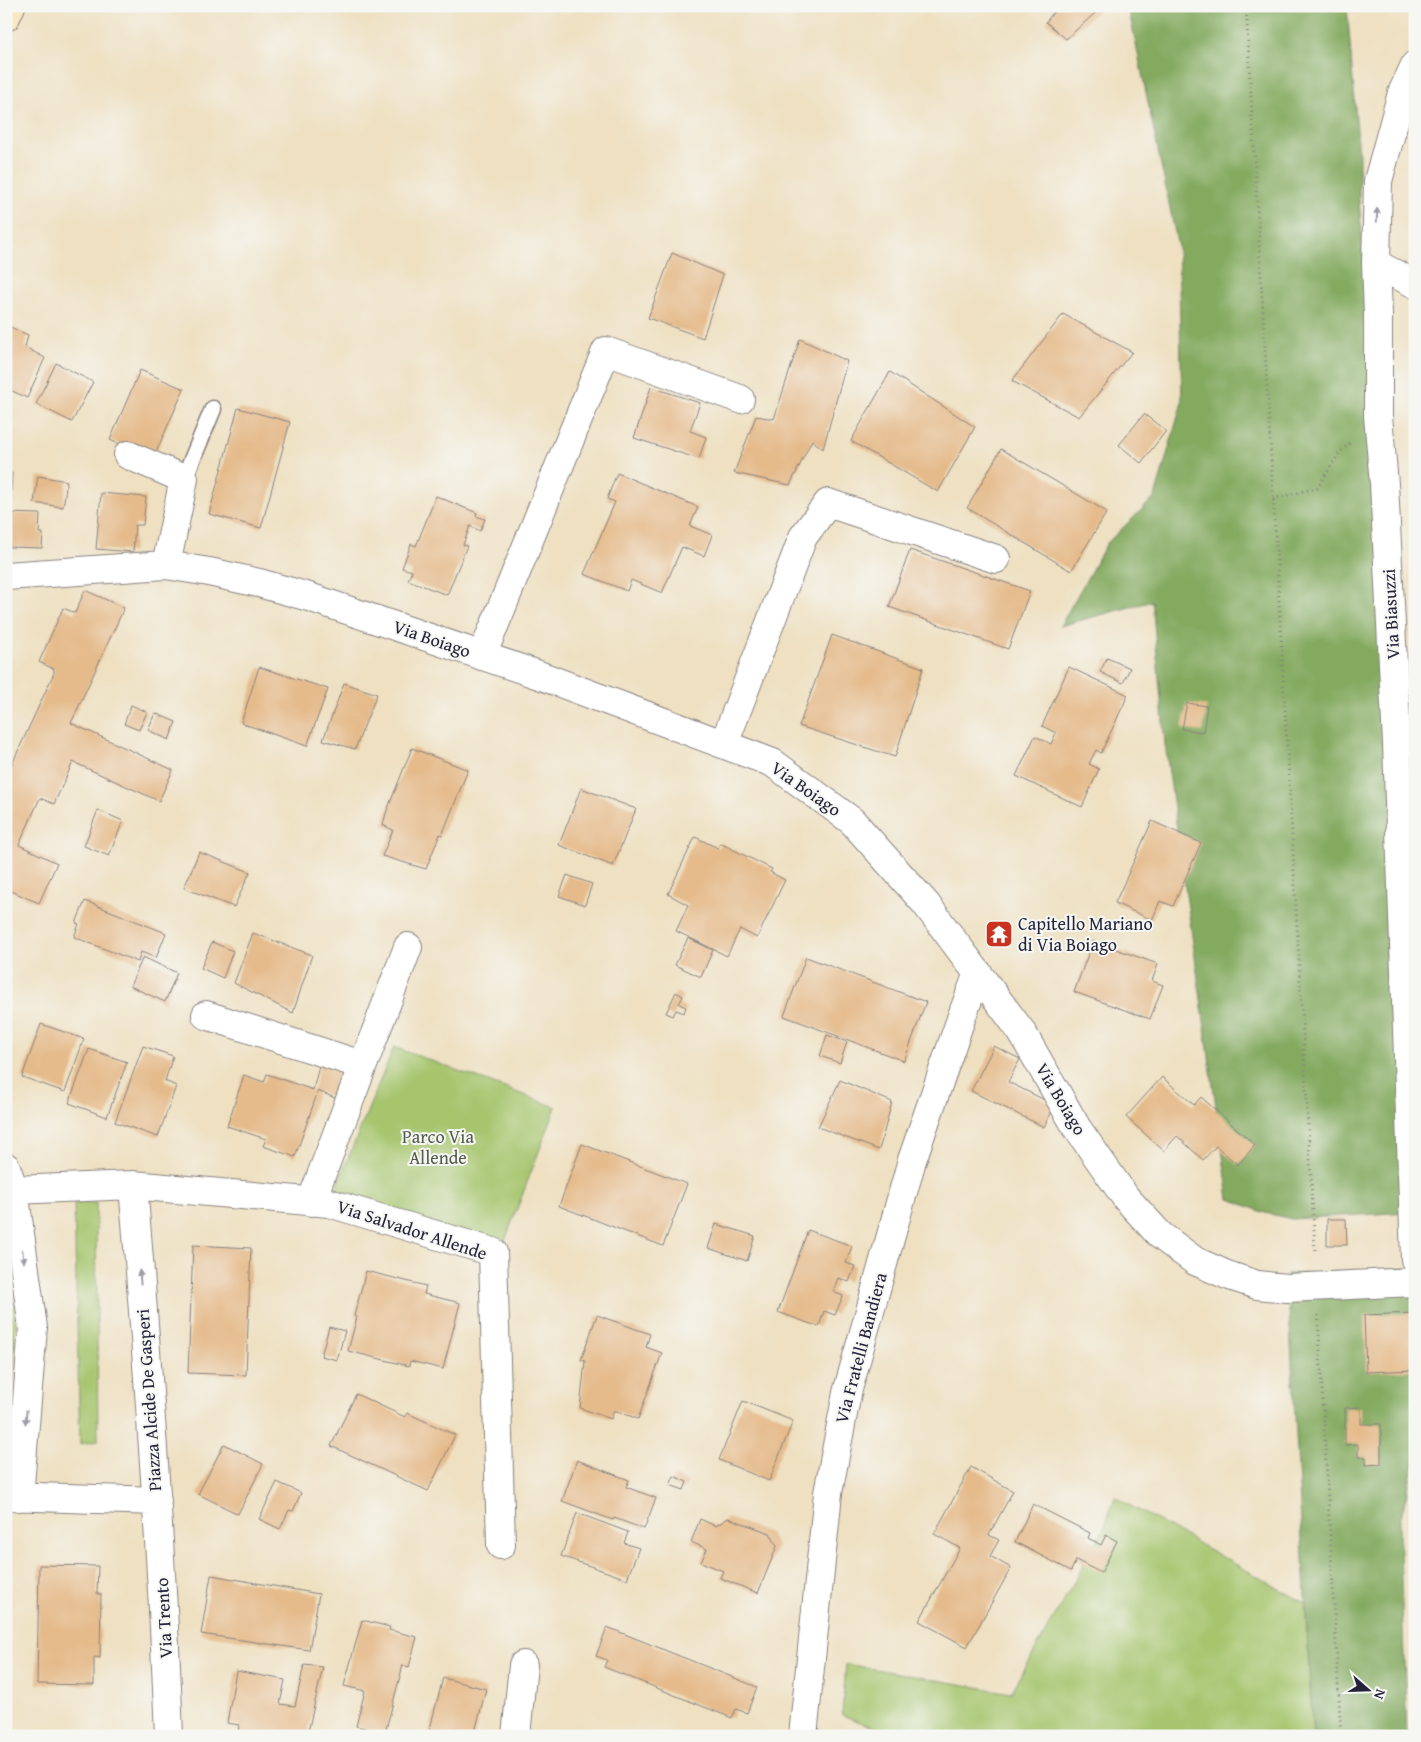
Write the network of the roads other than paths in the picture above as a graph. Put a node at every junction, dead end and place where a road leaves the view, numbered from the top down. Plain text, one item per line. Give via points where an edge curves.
1 (11, 6) edge
2 (6, 17) edge
3 (1415, 65) edge
4 (1376, 264) junction
5 (1415, 284) edge
6 (740, 399) dead end
7 (213, 409) dead end
8 (128, 455) dead end
9 (184, 479) junction
10 (996, 559) dead end
11 (166, 565) junction
12 (6, 576) edge
13 (482, 656) junction
14 (724, 744) junction
15 (408, 947) dead end
16 (978, 973) junction
17 (206, 1015) dead end
18 (362, 1065) junction
19 (10, 1178) edge
20 (133, 1185) junction
21 (311, 1202) junction
22 (1415, 1259) edge
23 (1415, 1282) edge
24 (13, 1496) edge
25 (157, 1500) junction
26 (501, 1545) dead end
27 (523, 1665) dead end
28 (169, 1736) edge
29 (516, 1736) edge
30 (803, 1736) edge

1 - 2 main road
4 -> 3 street, Via Biasuzzi via 1378,182 1402,93
4 - 5 street
4 - 22 street, Via Biasuzzi via 1378,416 1397,744
6 - 13 street via 606,350
7 - 9 lane
8 - 9 street
9 - 11 street
10 - 14 street via 828,503 803,537
11 - 12 street, Via Boiago
11 - 13 street, Via Boiago via 259,582
13 - 14 street, Via Boiago
14 - 16 street, Via Boiago via 773,763 852,821 926,904
15 - 18 street
16 - 23 street, Via Boiago via 1021,1032 1077,1128 1126,1198 1160,1235 1195,1261 1258,1285 1287,1288
16 - 30 street, Via Fratelli Bandiera via 912,1160 847,1393 828,1493
17 - 18 street
18 - 21 street
19 - 20 street, Piazza Alcide De Gasperi
19 -> 24 street, Piazza Alcide De Gasperi via 33,1328
20 - 21 street, Via Salvador Allende
25 -> 20 street, Piazza Alcide De Gasperi
21 - 26 street, Via Salvador Allende via 329,1203 494,1252
24 - 25 street, Piazza Alcide De Gasperi
25 - 28 street, Via Trento
27 - 29 street

